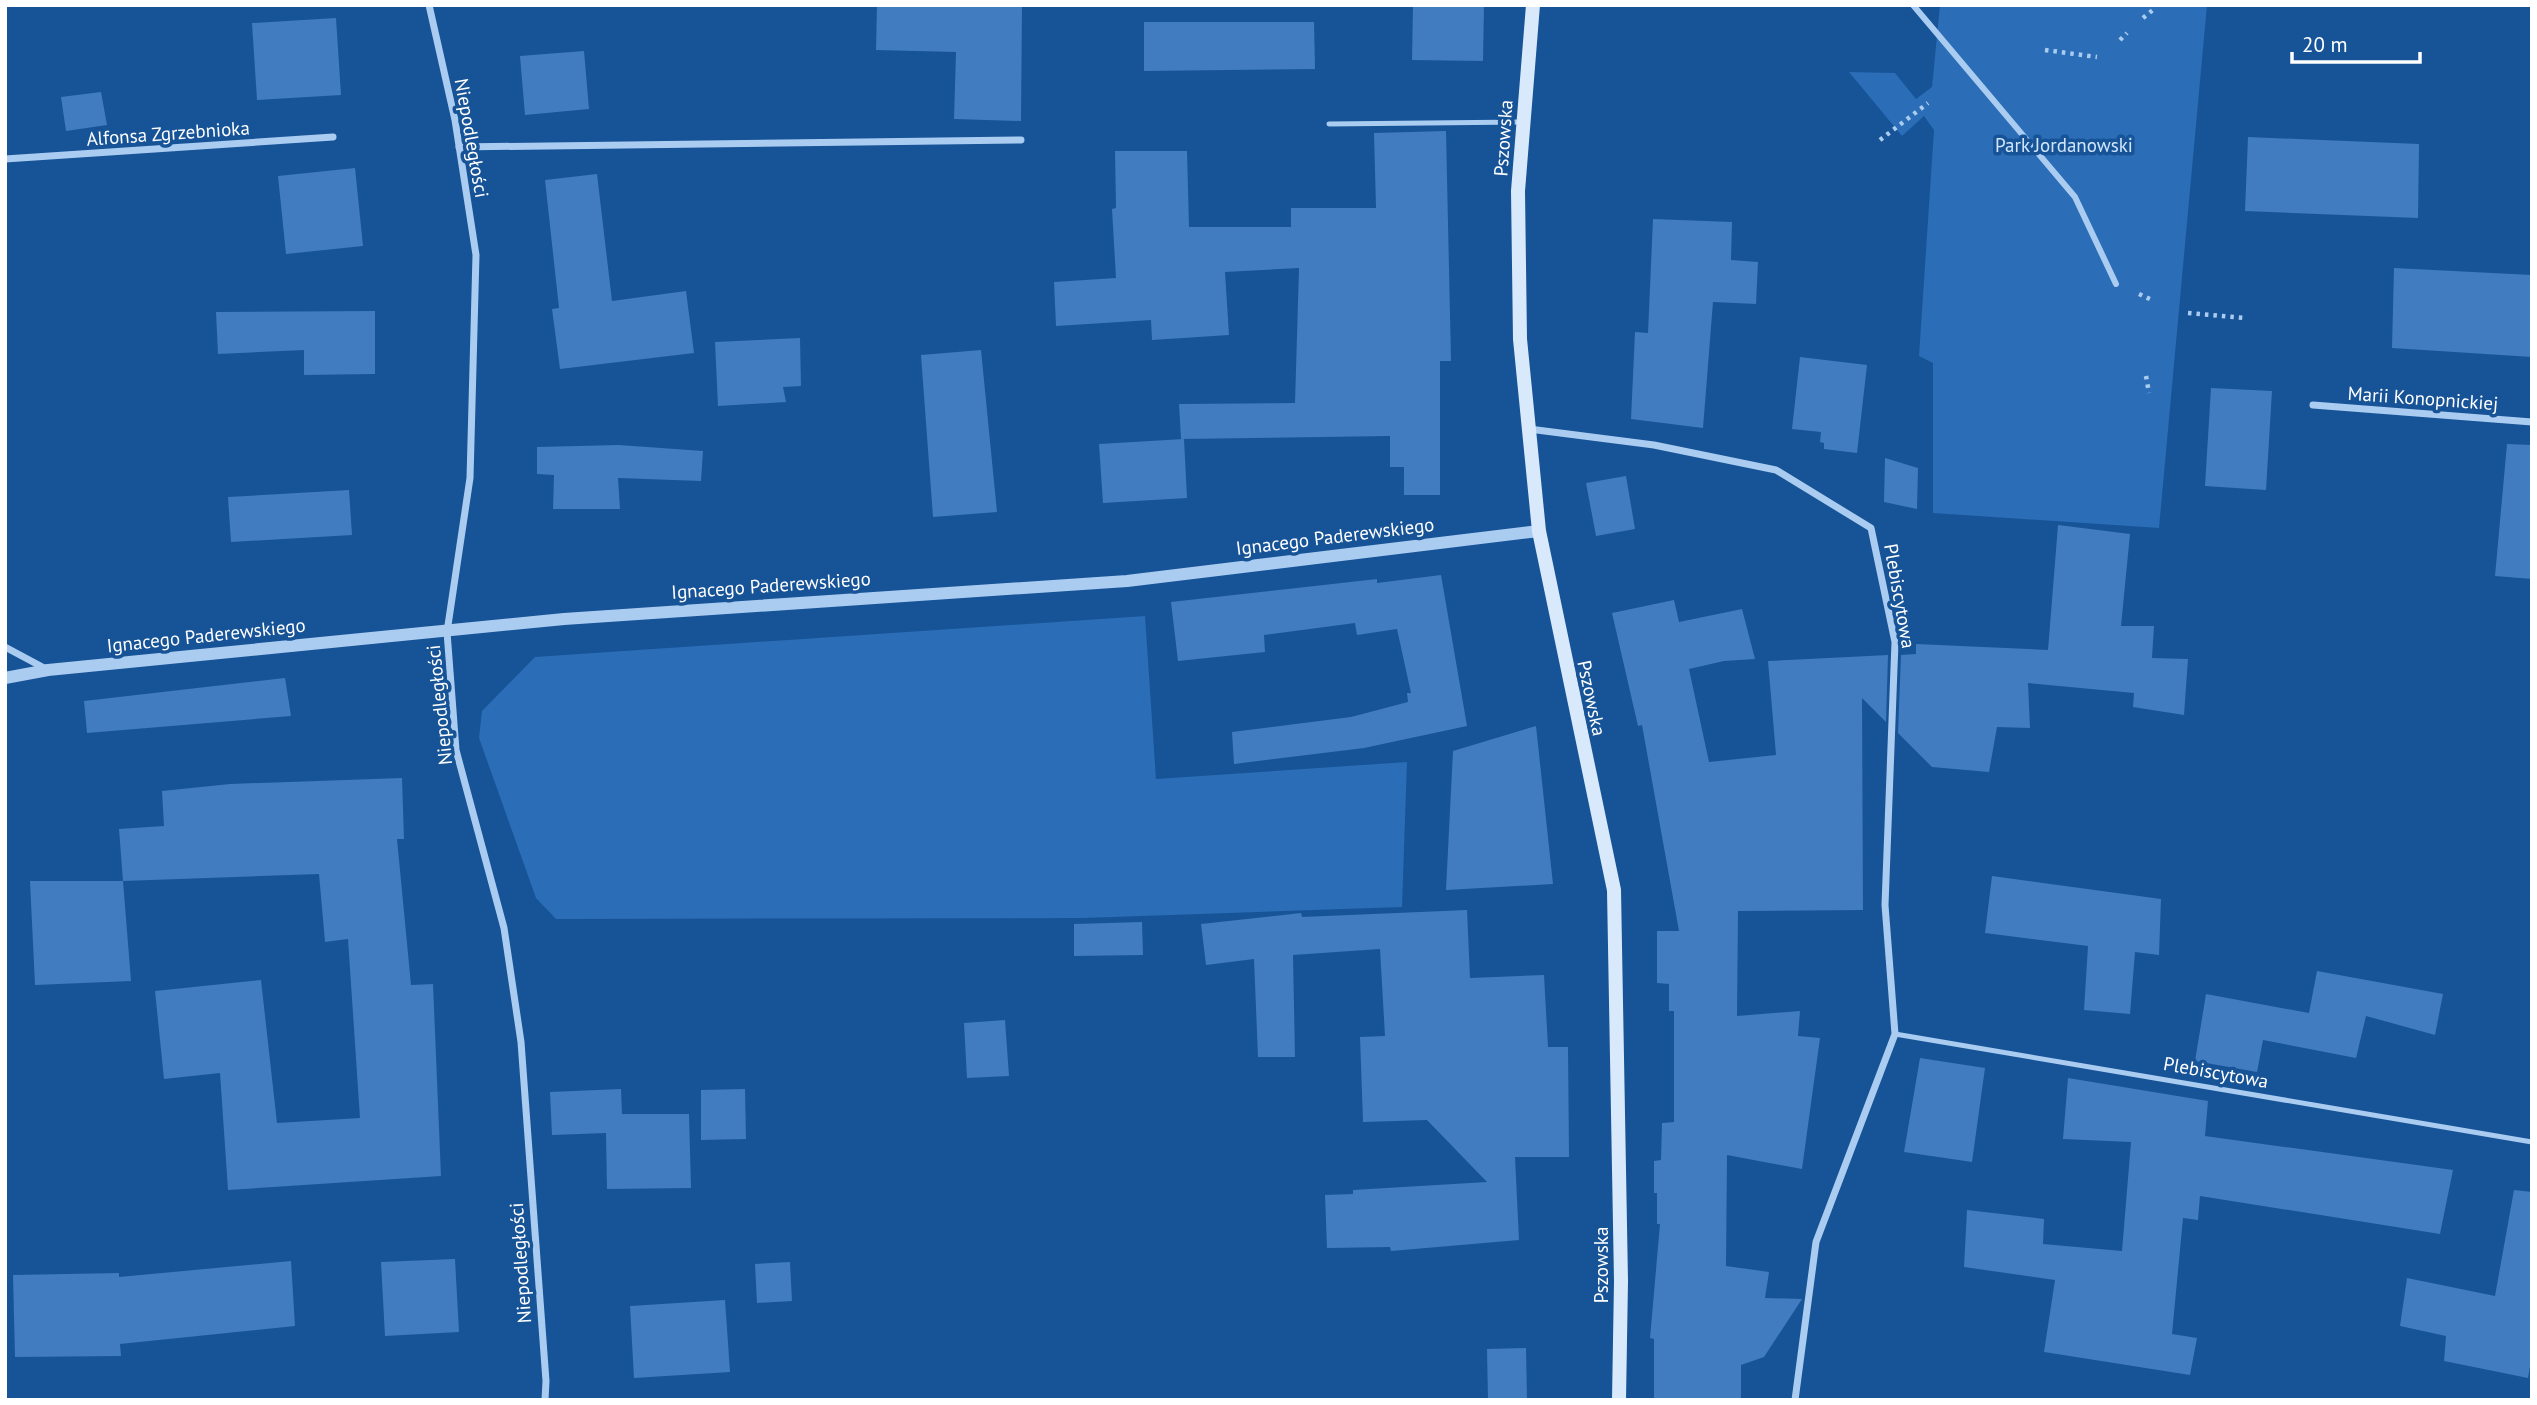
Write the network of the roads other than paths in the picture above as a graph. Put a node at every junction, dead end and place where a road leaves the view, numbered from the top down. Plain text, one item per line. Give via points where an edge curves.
1 (429, 5) edge
2 (1532, 5) edge
3 (1913, 5) edge
4 (1523, 122) junction
5 (1329, 124) dead end
6 (333, 137) dead end
7 (1021, 140) dead end
8 (459, 147) junction
9 (5, 159) edge
10 (2116, 284) dead end
11 (2313, 405) dead end
12 (2532, 422) edge
13 (1527, 429) junction
14 (1539, 531) junction
15 (447, 632) junction
16 (5, 646) edge
17 (48, 670) junction
18 (5, 678) edge
19 (1895, 1034) junction
20 (2532, 1142) edge
21 (545, 1400) edge
22 (1619, 1400) edge
23 (1795, 1400) edge

1 - 8 street, Niepodległości
2 - 4 main road, Pszowska
3 - 10 street via 2076,197
4 - 5 lane
4 - 13 main road, Pszowska via 1518,191 1520,340
6 - 9 street, Alfonsa Zgrzebnioka
7 - 8 street
8 - 15 street, Niepodległości via 476,255 470,478
11 - 12 street, Marii Konopnickiej
13 - 14 main road, Pszowska
13 - 19 street, Plebiscytowa via 1654,445 1776,470 1871,528 1895,642 1885,905
14 - 15 street, Ignacego Paderewskiego via 1127,581 564,619
14 - 22 main road, Pszowska via 1614,890
15 - 17 street, Ignacego Paderewskiego
15 - 21 street, Niepodległości via 456,750 504,928 521,1042
16 - 17 street
17 - 18 street, Ignacego Paderewskiego
19 - 20 lane, Plebiscytowa
19 - 23 street, Plebiscytowa via 1816,1241

